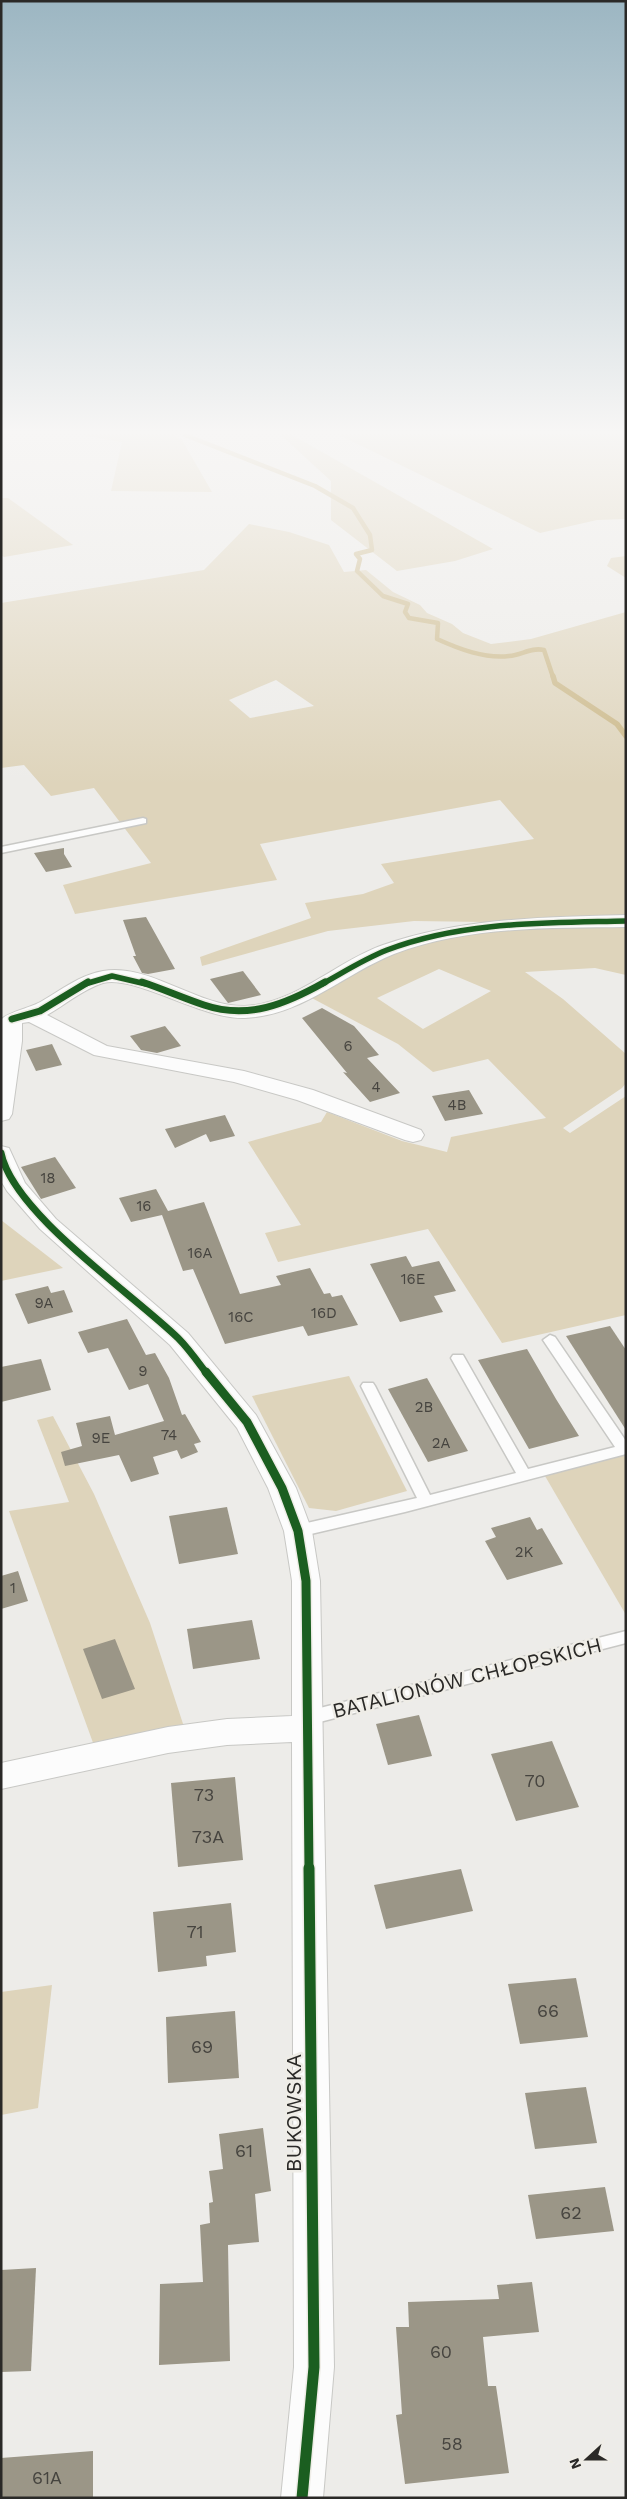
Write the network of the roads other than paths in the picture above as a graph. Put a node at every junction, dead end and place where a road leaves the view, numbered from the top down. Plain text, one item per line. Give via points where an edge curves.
1 (143, 821) dead end
2 (1, 850) edge
3 (626, 921) edge
4 (15, 1015) edge
5 (1, 1114) edge
6 (413, 1135) dead end
7 (1, 1153) edge
8 (550, 1340) dead end
9 (458, 1358) dead end
10 (368, 1386) dead end
11 (625, 1449) edge
12 (524, 1474) junction
13 (426, 1501) junction
14 (298, 1531) junction
15 (626, 1637) edge
16 (308, 1723) junction
17 (1, 1776) edge
18 (302, 2498) edge

1 - 2 lane
3 - 4 street via 503,926 416,941 387,950 293,998 258,1010 214,1009 146,983 110,976
4 - 5 street
4 - 6 street via 101,1051 236,1076 305,1095
7 - 14 street, BATALIONÓW CHŁOPSKICH via 15,1186 48,1224 179,1339 247,1422 282,1488
8 - 11 lane
9 - 12 lane
10 - 13 lane
11 - 12 lane
12 - 13 lane
13 - 14 lane
14 - 16 street, BATALIONÓW CHŁOPSKICH via 306,1581
15 - 16 lane, BATALIONÓW CHŁOPSKICH
16 - 17 street, BATALIONÓW CHŁOPSKICH via 168,1740
16 - 18 street, BUKOWSKA via 314,2367

